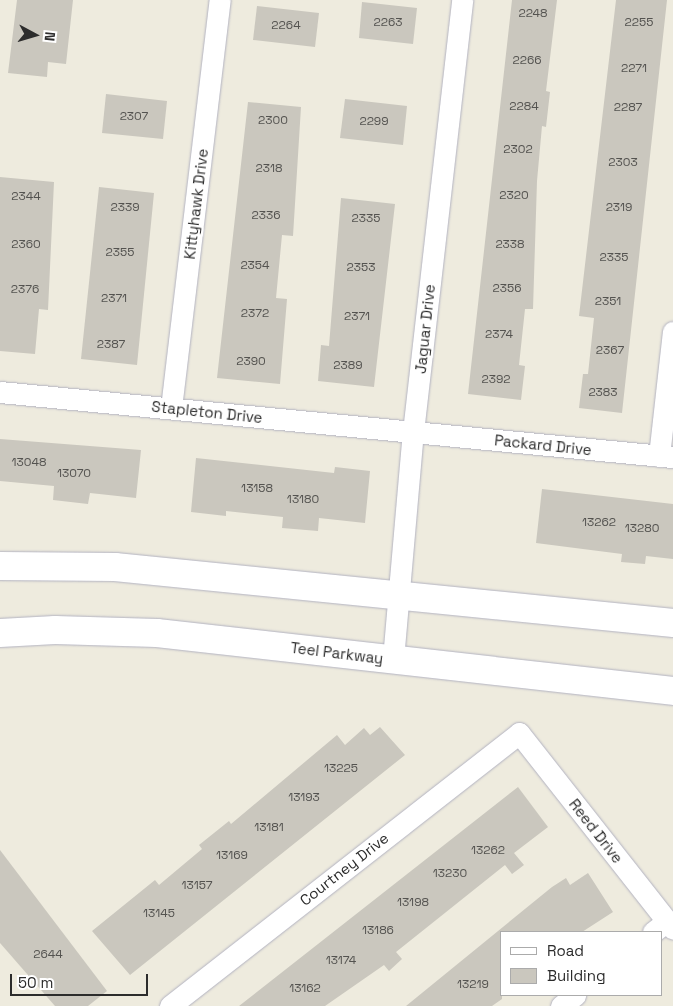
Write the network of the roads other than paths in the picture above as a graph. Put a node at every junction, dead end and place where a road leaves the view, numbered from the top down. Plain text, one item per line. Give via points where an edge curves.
1 (220, 0) edge
2 (462, 0) edge
3 (673, 332) edge
4 (0, 392) edge
5 (171, 408) junction
6 (413, 432) junction
7 (666, 457) edge
8 (0, 566) edge
9 (399, 595) junction
10 (673, 623) edge
11 (0, 633) edge
12 (393, 659) junction
13 (673, 691) edge
14 (519, 733) joint
15 (664, 927) edge
16 (574, 996) edge
17 (170, 1006) edge
18 (561, 1006) edge

1 - 5 street, Kittyhawk Drive
2 - 6 street, Jaguar Drive
3 - 7 street
4 - 5 street, Stapleton Drive
5 - 6 street, Stapleton Drive
6 - 7 street, Packard Drive
6 - 9 street, Jaguar Drive
8 - 9 main road via 115,567
9 - 10 main road
9 - 12 street, Jaguar Drive
11 - 12 main road, Teel Parkway via 55,630 158,633
12 - 13 main road, Teel Parkway
14 - 15 street, Reed Drive
14 - 17 street, Courtney Drive
16 - 18 street

